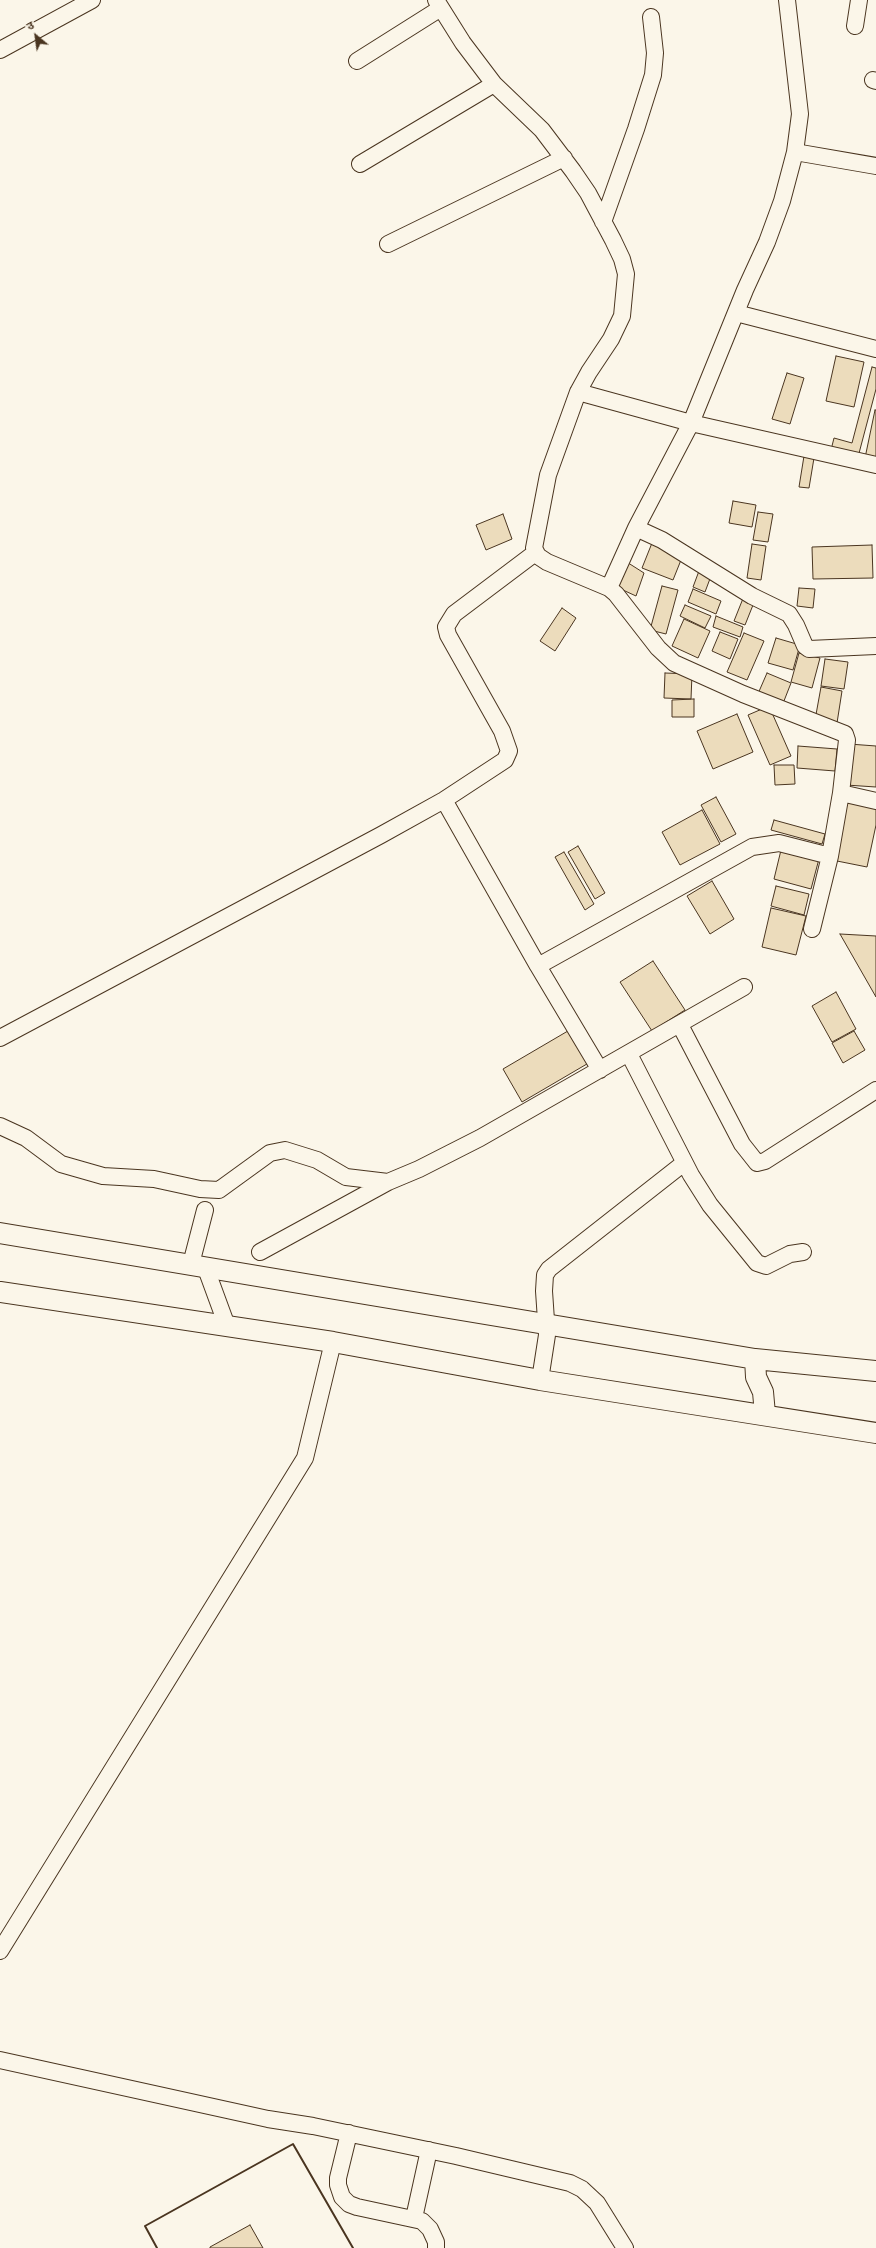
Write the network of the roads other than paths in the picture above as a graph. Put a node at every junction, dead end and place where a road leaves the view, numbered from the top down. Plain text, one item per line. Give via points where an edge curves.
1 (92, 0) edge
2 (787, 0) edge
3 (859, 0) edge
4 (439, 4) edge
5 (651, 17) dead end
6 (855, 26) dead end
7 (0, 50) edge
8 (357, 61) dead end
9 (494, 84) junction
10 (795, 152) junction
11 (564, 158) junction
12 (360, 164) dead end
13 (876, 166) edge
14 (603, 222) junction
15 (388, 244) dead end
16 (736, 313) junction
17 (876, 349) edge
18 (578, 392) junction
19 (691, 423) junction
20 (876, 465) edge
21 (636, 528) junction
22 (535, 552) junction
23 (609, 588) junction
24 (876, 646) edge
25 (841, 794) junction
26 (444, 800) junction
27 (876, 801) edge
28 (830, 856) junction
29 (812, 929) dead end
30 (538, 966) junction
31 (744, 987) dead end
32 (680, 1025) junction
33 (0, 1038) edge
34 (629, 1054) junction
35 (600, 1070) junction
36 (876, 1090) edge
37 (0, 1126) edge
38 (684, 1163) junction
39 (388, 1182) junction
40 (195, 1188) junction
41 (219, 1190) junction
42 (205, 1210) junction
43 (0, 1233) edge
44 (260, 1252) dead end
45 (803, 1252) dead end
46 (198, 1265) junction
47 (0, 1292) edge
48 (548, 1325) junction
49 (227, 1326) junction
50 (333, 1342) junction
51 (756, 1359) junction
52 (876, 1371) edge
53 (540, 1380) junction
54 (765, 1414) junction
55 (876, 1433) edge
56 (0, 1951) edge
57 (0, 2060) edge
58 (348, 2133) junction
59 (429, 2150) junction
60 (414, 2218) junction
61 (436, 2248) edge
62 (625, 2248) edge

1 - 7 street
2 - 10 street via 800,114
3 - 6 street
4 - 8 street
4 - 9 street via 463,43
5 - 14 street via 655,53 652,75
9 - 11 street via 542,130
9 - 12 street
10 - 13 street
10 - 16 street via 770,235
11 - 14 street via 588,193
11 - 15 street
14 - 18 street via 622,259 626,274 624,304 622,316 611,340
16 - 17 street
16 - 19 street
18 - 19 street
18 - 22 street via 548,475 535,537
19 - 20 street
19 - 21 street
21 - 23 street
21 - 24 street via 662,540 752,596 789,614 809,649
22 - 23 street via 546,562
22 - 26 street via 454,614 446,625 448,635 502,731 509,746 509,754 505,760
23 - 25 street via 621,598 658,648 674,663 743,694 844,732 847,740
25 - 27 street
25 - 28 street
26 - 30 street
26 - 33 street
28 - 29 street
28 - 30 street via 779,843 752,847
30 - 35 street
31 - 32 street
32 - 34 street
32 - 36 street via 742,1144 757,1163 765,1161
34 - 35 street
34 - 38 street
35 - 39 street via 557,1092 480,1138
37 - 40 street via 26,1138 61,1164 103,1176 154,1179
38 - 45 street via 710,1205 759,1264 766,1266 790,1254
38 - 48 street via 549,1269 545,1275 544,1291
39 - 41 street via 346,1177 317,1160 284,1150 270,1153
39 - 44 street
40 - 41 street
40 - 42 street
41 - 42 street
42 - 46 street
43 - 46 street
46 - 48 street
46 - 49 street via 214,1286
47 - 49 street
48 - 51 street
48 - 53 street
49 - 50 street
50 - 53 street
50 - 56 street via 305,1458
51 - 52 street
51 - 54 street via 756,1377 762,1392
53 - 54 street
54 - 55 street
57 - 58 street via 268,2119
58 - 59 street
58 - 60 street via 338,2178 342,2197 349,2204 364,2209
59 - 60 street
59 - 62 street via 570,2183 582,2189 597,2203
60 - 61 street via 422,2220 430,2229

